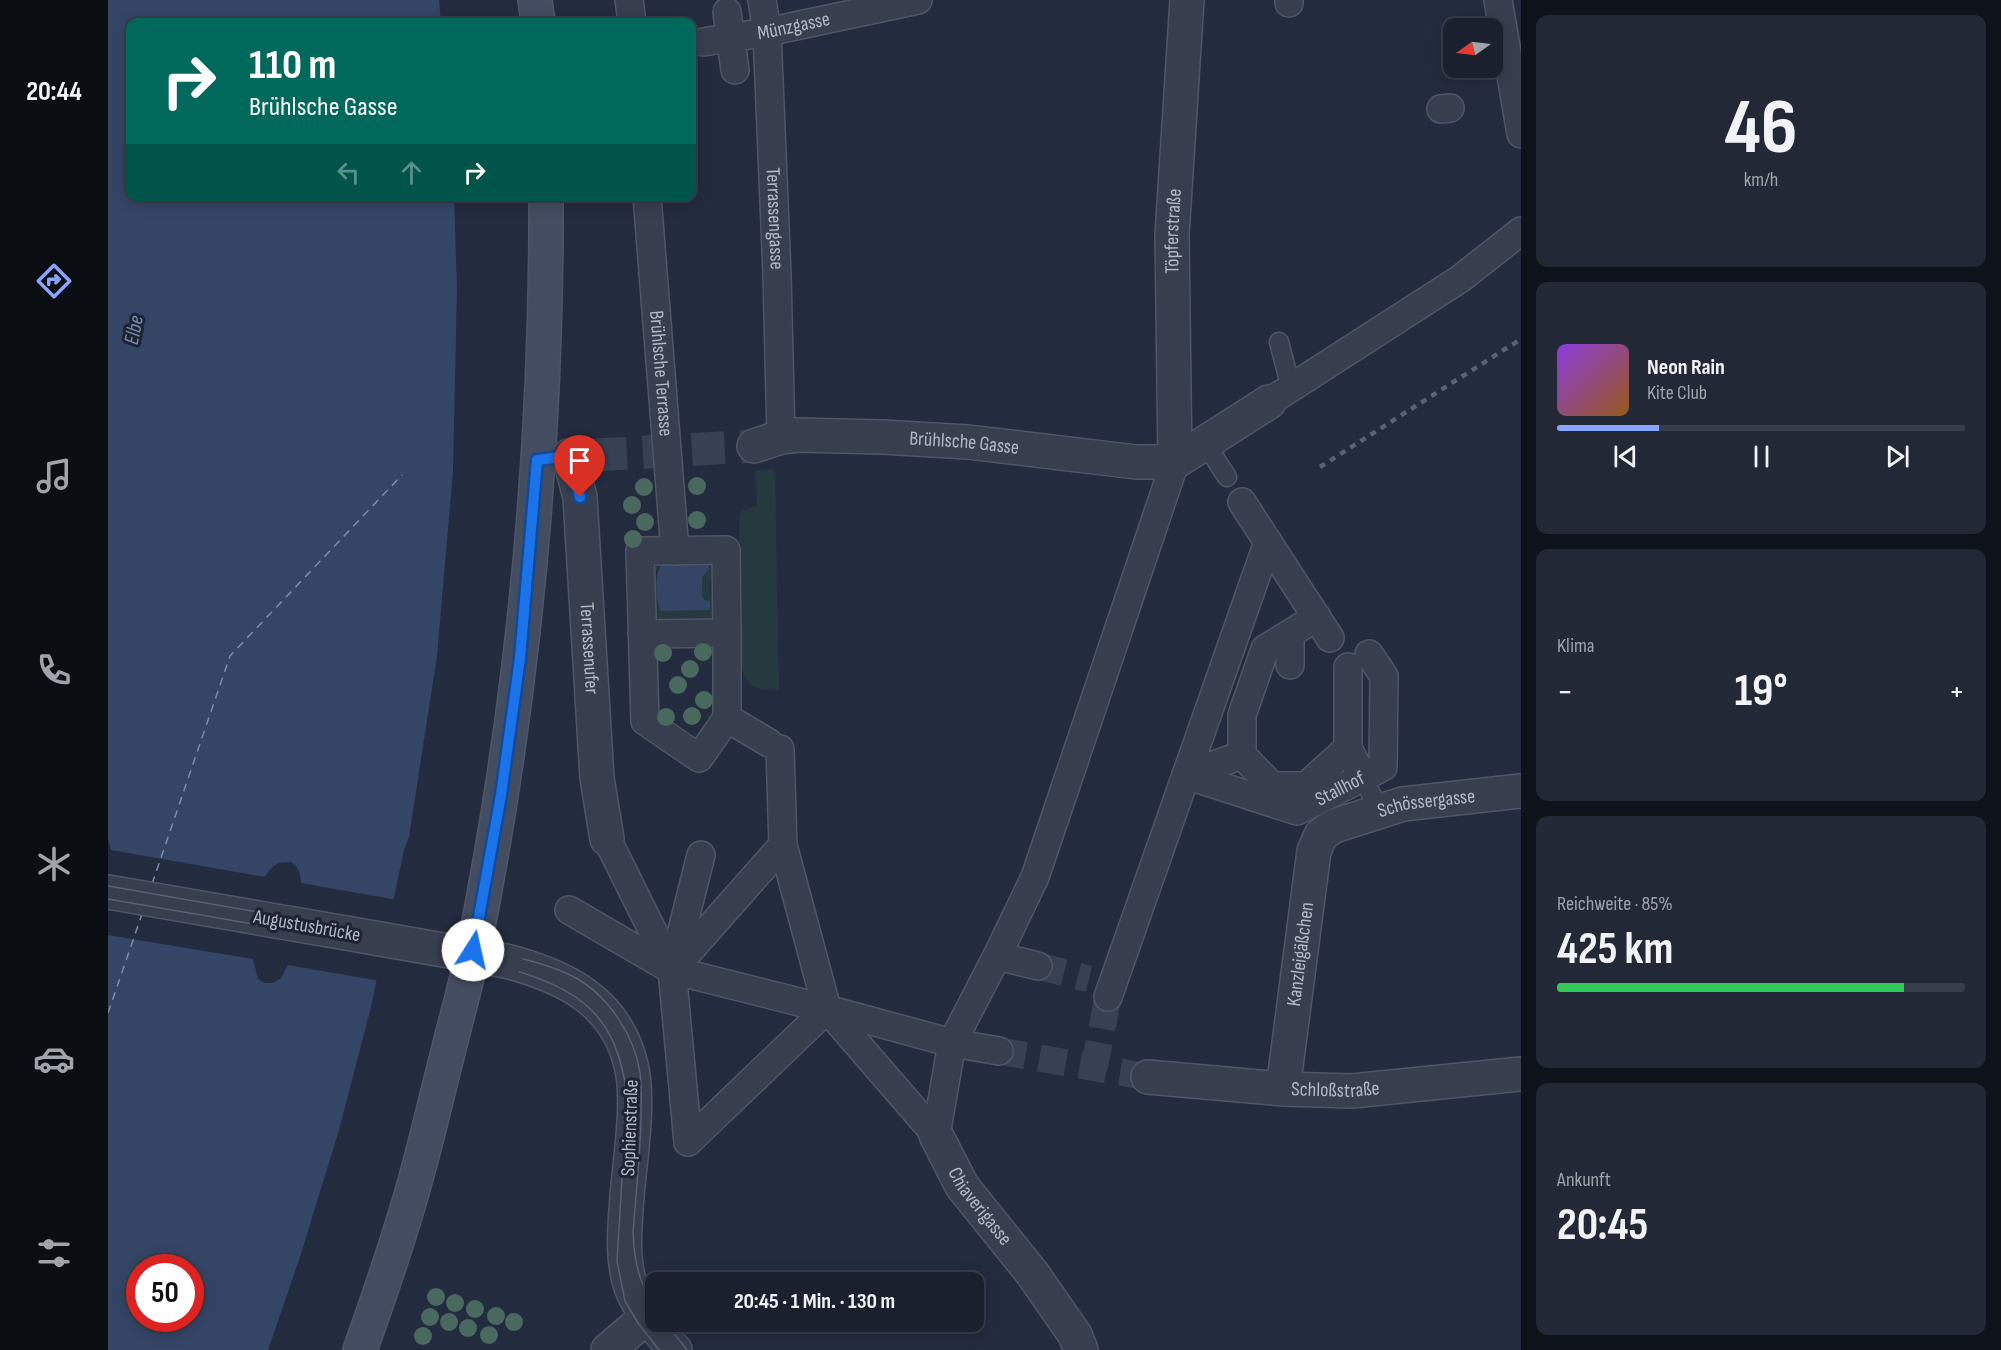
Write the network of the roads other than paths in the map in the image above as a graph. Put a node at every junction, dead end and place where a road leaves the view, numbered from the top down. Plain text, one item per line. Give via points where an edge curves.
1 (536, 0) edge
2 (629, 0) edge
3 (762, 0) edge
4 (918, 0) edge
5 (1187, 0) edge
6 (1498, 0) edge
7 (538, 18) edge
8 (631, 18) edge
9 (729, 25) junction
10 (767, 32) junction
11 (697, 41) edge
12 (735, 70) dead end
13 (1519, 122) edge
14 (546, 201) edge
15 (647, 201) edge
16 (1521, 231) edge
17 (1279, 342) dead end
18 (1280, 395) junction
19 (767, 441) joint
20 (1205, 443) junction
21 (537, 460) junction
22 (1175, 462) junction
23 (1227, 477) dead end
24 (1242, 502) dead end
25 (1268, 542) junction
26 (675, 551) junction
27 (642, 633) junction
28 (727, 633) junction
29 (1290, 634) junction
30 (1290, 665) dead end
31 (727, 718) junction
32 (1242, 755) junction
33 (1186, 775) junction
34 (1521, 790) edge
35 (1334, 826) joint
36 (607, 839) joint
37 (783, 845) junction
38 (701, 855) dead end
39 (108, 892) edge
40 (569, 910) dead end
41 (997, 956) junction
42 (506, 961) joint
43 (1038, 966) tunnel mouth
44 (672, 970) junction
45 (1103, 987) tunnel mouth
46 (827, 1009) junction
47 (952, 1043) junction
48 (999, 1051) tunnel mouth
49 (1521, 1074) edge
50 (1148, 1077) tunnel mouth
51 (1283, 1089) junction
52 (936, 1135) junction
53 (645, 1311) edge
54 (645, 1319) edge
55 (661, 1332) edge
56 (360, 1350) edge
57 (608, 1350) edge
58 (675, 1350) edge
59 (1081, 1350) edge

1 - 7 main road
2 - 8 street
3 - 10 street, Terrassengasse
4 - 10 street, Münzgasse
5 - 22 street, Töpferstraße via 1172,235
6 - 13 street
9 - 10 street, Münzgasse
9 - 11 street, Münzgasse
9 - 12 street
10 - 19 street, Terrassengasse via 777,274
14 - 21 main road via 542,402
15 - 26 street, Brühlsche Terrasse
16 - 18 street via 1460,279
17 - 18 lane
18 - 20 street
19 - 22 street, Brühlsche Gasse via 798,435 882,436 1136,462
20 - 22 street
20 - 23 lane
21 - 36 street, Terrassenufer via 581,456 580,497 597,778
21 - 56 main road via 518,669 501,795 473,950 410,1197
22 - 41 street via 1035,877
24 - 25 street
25 - 29 street via 1323,628
25 - 33 street
26 - 27 street via 640,551
26 - 28 street via 726,550
27 - 28 street
27 - 31 street via 645,721 699,758
28 - 31 street
29 - 30 street
29 - 32 street via 1265,649 1242,715
31 - 37 street via 775,746
32 - 33 street
32 - 33 street, Stallhof via 1272,786 1306,786 1353,758 1358,669 1384,676 1383,767 1297,811
33 - 45 street
34 - 35 street, Schössergasse via 1403,804 1375,801
35 - 51 street, Kanzleigäßchen via 1321,835 1314,851
36 - 44 street
37 - 44 street
37 - 46 street
38 - 44 street
39 - 42 street, Augustusbrücke, bridge
40 - 44 street
41 - 43 street
41 - 47 street
42 - 53 street, Sophienstraße via 557,977 589,997 603,1010 624,1043 632,1066 634,1095 626,1257 631,1286
44 - 46 street
44 - 46 street via 688,1142
46 - 47 street
46 - 52 street
47 - 48 street
47 - 52 street
49 - 51 street, Schloßstraße via 1352,1091
50 - 51 street, Schloßstraße
52 - 59 street, Chiaverigasse via 962,1186 1032,1273
54 - 57 street
55 - 58 street, Sophienstraße

